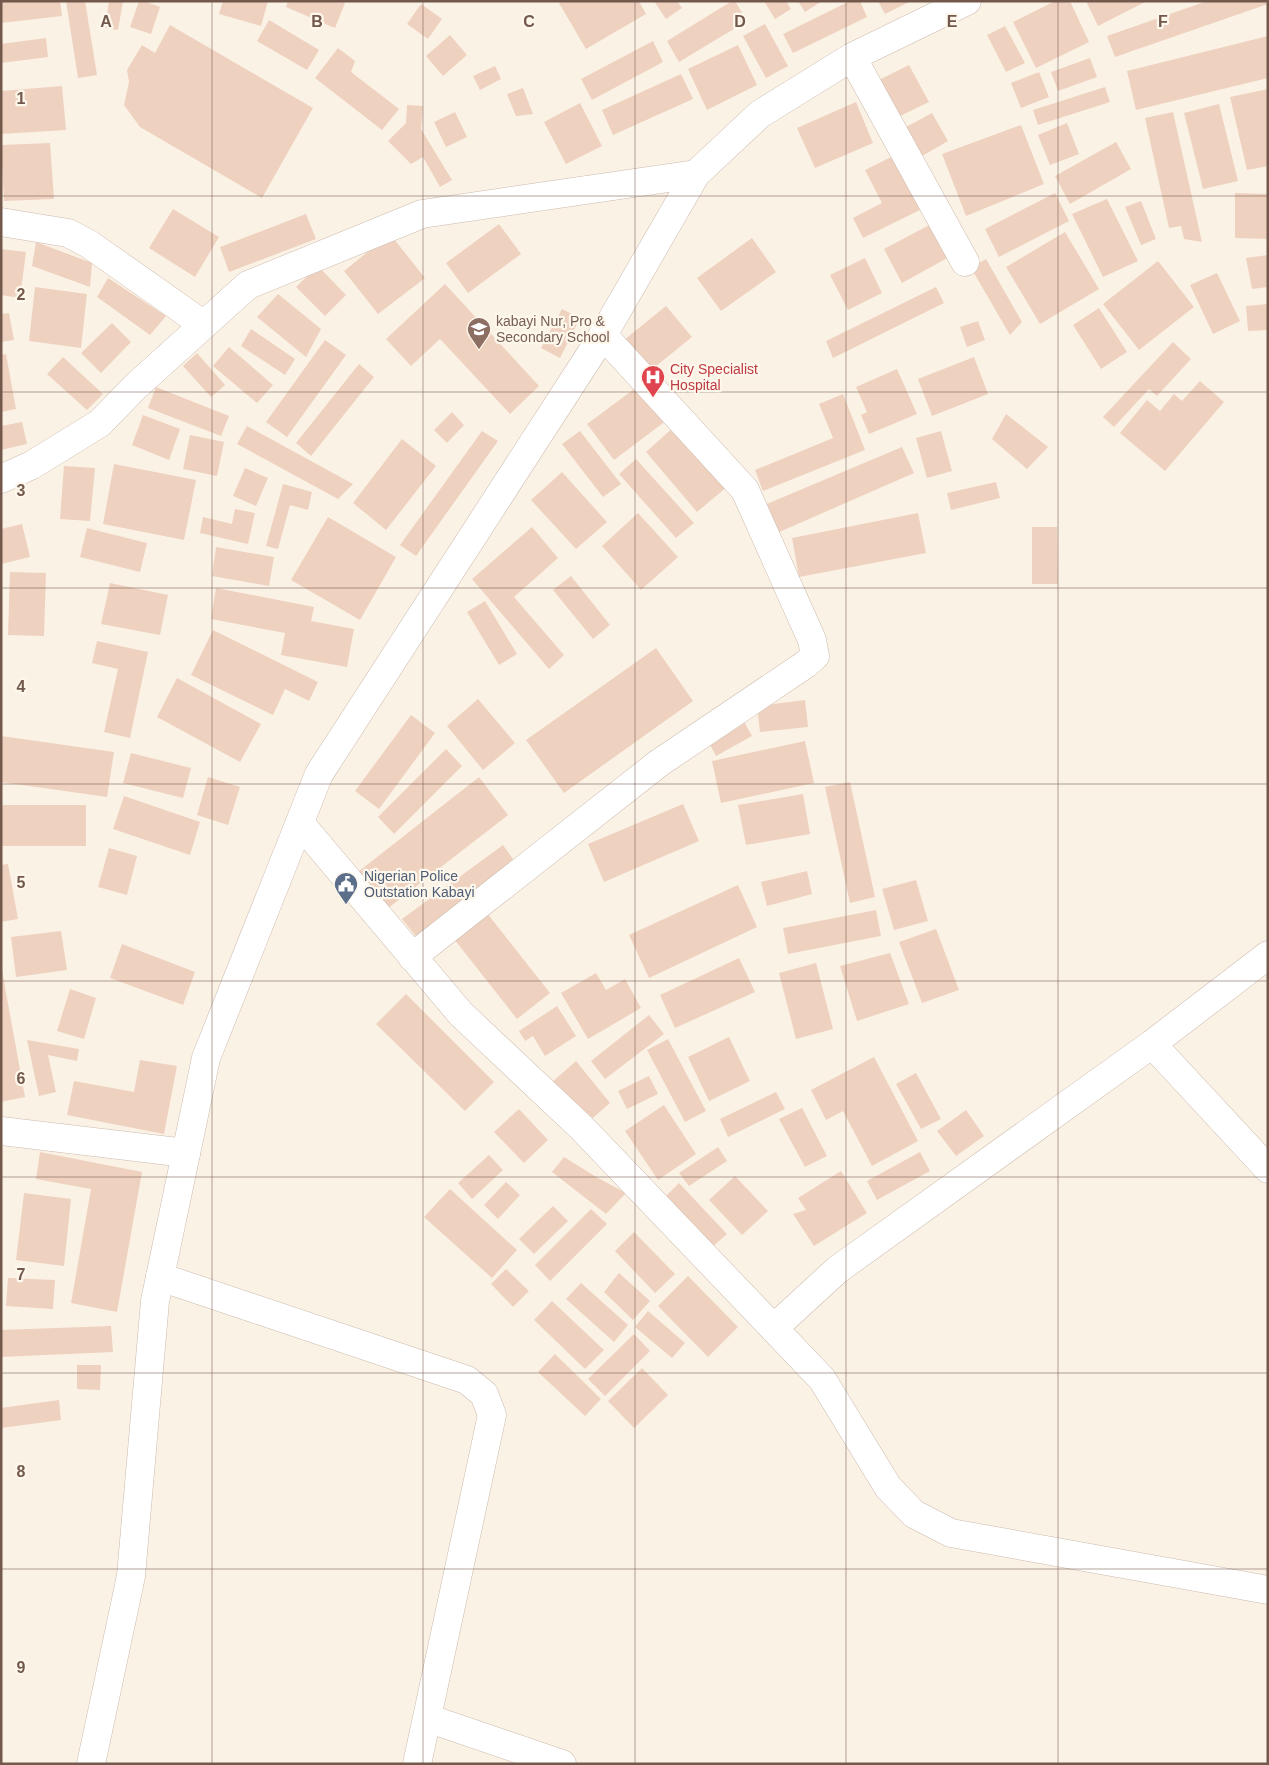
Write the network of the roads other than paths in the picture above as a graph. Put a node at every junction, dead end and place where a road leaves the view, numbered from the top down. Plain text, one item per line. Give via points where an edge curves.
1 (967, 1) edge
2 (852, 57) junction
3 (696, 174) junction
4 (1, 222) edge
5 (965, 262) dead end
6 (204, 325) junction
7 (603, 336) junction
8 (1, 479) edge
9 (300, 823) junction
10 (1268, 955) edge
11 (412, 957) junction
12 (1152, 1044) junction
13 (1, 1131) edge
14 (186, 1153) junction
15 (1268, 1169) edge
16 (160, 1278) junction
17 (774, 1328) junction
18 (1268, 1590) edge
19 (427, 1718) junction
20 (91, 1764) edge
21 (417, 1764) edge
22 (562, 1764) edge

1 - 2 street
2 - 3 street via 760,114
2 - 5 street
3 - 6 street via 422,214 248,285
3 - 7 street
4 - 6 street via 68,233 89,244
6 - 8 street via 100,423 32,465
7 - 9 street via 319,774
7 - 11 street via 745,490 812,640 815,656 659,763
9 - 11 street
9 - 14 street via 206,1058
10 - 12 street
11 - 17 street via 461,1014 581,1127
12 - 15 street
12 - 17 street via 837,1270
13 - 14 street
14 - 16 street
16 - 19 street via 467,1380 484,1394 492,1415
16 - 20 street via 155,1301 131,1576
17 - 18 street via 822,1379 888,1487 914,1514 951,1533
19 - 21 street
19 - 22 street

